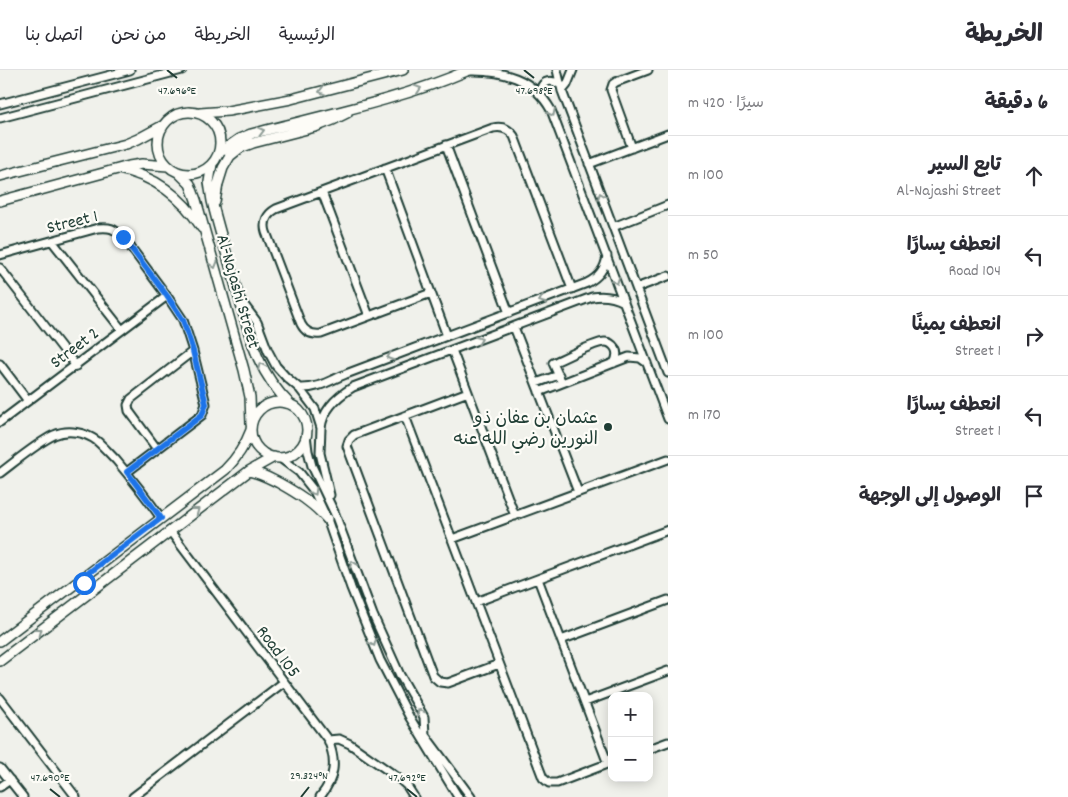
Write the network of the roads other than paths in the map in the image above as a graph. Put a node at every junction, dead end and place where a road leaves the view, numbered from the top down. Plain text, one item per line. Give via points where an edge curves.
1 (130, 70) edge
2 (182, 70) edge
3 (403, 70) edge
4 (468, 70) edge
5 (557, 70) edge
6 (574, 70) edge
7 (648, 70) edge
8 (560, 88) junction
9 (541, 95) junction
10 (0, 104) edge
11 (358, 106) junction
12 (200, 113) junction
13 (0, 118) edge
14 (162, 126) junction
15 (668, 134) edge
16 (446, 145) junction
17 (632, 148) junction
18 (219, 154) junction
19 (212, 164) junction
20 (590, 164) junction
21 (168, 166) junction
22 (385, 168) junction
23 (116, 169) junction
24 (178, 172) junction
25 (0, 176) edge
26 (322, 192) junction
27 (0, 201) edge
28 (668, 206) edge
29 (214, 210) junction
30 (613, 226) junction
31 (206, 234) junction
32 (52, 241) junction
33 (0, 255) edge
34 (607, 256) junction
35 (0, 268) edge
36 (668, 276) edge
37 (636, 288) junction
38 (572, 289) junction
39 (431, 293) junction
40 (167, 296) junction
41 (239, 298) junction
42 (624, 302) junction
43 (509, 313) junction
44 (369, 316) junction
45 (514, 327) junction
46 (122, 330) junction
47 (447, 336) junction
48 (452, 350) junction
49 (193, 351) junction
50 (614, 363) junction
51 (647, 363) junction
52 (0, 364) edge
53 (76, 366) junction
54 (668, 372) edge
55 (559, 375) junction
56 (536, 383) junction
57 (562, 383) junction
58 (299, 388) junction
59 (468, 392) junction
60 (539, 392) junction
61 (28, 401) junction
62 (290, 404) junction
63 (406, 416) junction
64 (668, 419) edge
65 (0, 422) edge
66 (251, 427) junction
67 (321, 428) junction
68 (306, 435) junction
69 (157, 449) junction
70 (277, 458) junction
71 (668, 459) edge
72 (249, 471) junction
73 (0, 472) edge
74 (127, 472) junction
75 (578, 492) junction
76 (515, 516) junction
77 (331, 517) junction
78 (161, 518) junction
79 (668, 530) edge
80 (170, 531) junction
81 (452, 540) junction
82 (96, 568) junction
83 (538, 579) junction
84 (106, 580) junction
85 (78, 581) junction
86 (88, 594) junction
87 (668, 600) edge
88 (476, 602) junction
89 (561, 640) junction
90 (0, 641) edge
91 (0, 661) edge
92 (499, 664) junction
93 (668, 671) edge
94 (284, 682) junction
95 (0, 698) edge
96 (585, 702) junction
97 (328, 740) junction
98 (668, 742) edge
99 (653, 747) edge
100 (608, 758) edge
101 (608, 764) edge
102 (0, 768) edge
103 (10, 780) junction
104 (0, 787) edge
105 (23, 797) edge
106 (76, 797) edge
107 (133, 797) edge
108 (320, 797) edge
109 (414, 797) edge
110 (458, 797) edge
111 (471, 797) edge

1 - 10 street
2 - 13 street
3 -> 12 main road via 291,99
4 - 9 street via 508,75
11 -> 4 main road via 438,83
5 - 8 street
6 - 8 street via 567,85
7 - 17 street via 616,82 610,90
8 - 9 street via 553,81 546,82 541,88
8 - 20 street
9 -> 34 street via 554,116
18 -> 11 main road via 251,134
11 - 29 main road via 324,124 240,148 223,168
12 - 14 main road via 182,112
12 - 18 main road via 211,119 218,129 221,141
14 - 21 main road via 159,150
14 - 25 main road via 126,144
15 - 17 street
16 - 22 street
16 - 38 street via 496,127 512,134
16 - 43 street
17 - 20 street
18 - 19 main road
19 - 24 main road via 197,173
19 - 29 main road, Al-Najashi Street via 209,182
30 -> 20 street
21 - 23 main road via 142,164
21 - 24 main road
22 - 26 street
22 - 39 street
23 - 27 main road
23 - 31 main road via 136,173 163,186 187,207
24 - 31 main road, Al-Najashi Street via 194,192
26 - 44 street
26 - 44 street via 273,211 267,217 266,232 305,330 321,334
28 - 30 street
29 - 41 main road, Al-Najashi Street
30 - 37 street
31 -> 66 main road, Al-Najashi Street via 247,383
32 - 33 street, Street 1
32 - 40 street, Street 1 via 110,227 123,237
32 - 46 street
34 - 38 street via 597,277
34 -> 42 street
35 - 53 street
36 - 37 street
37 - 54 street
38 -> 43 street
39 - 44 street
39 - 47 street
40 - 46 street, Street 2
40 - 49 street, Street 1 via 183,320
41 - 58 street via 257,322 276,366
62 -> 41 main road, Al-Najashi Street via 272,385 259,361
42 - 45 street via 612,297 592,297
42 - 51 street
43 - 47 street
48 -> 45 street
45 - 56 street
46 - 53 street, Street 2
47 -> 58 street via 320,386
48 - 59 street
48 - 67 street via 344,392 331,406
49 - 69 street, Street 1 via 205,409 202,415
49 - 69 street via 128,404
50 - 51 street via 632,357
50 - 55 street via 616,349 604,342 553,363
50 - 57 street
51 - 64 street
52 - 61 street
53 - 61 street, Street 2
55 - 56 street
55 - 57 street
56 - 60 street
57 - 60 street
58 - 67 street via 315,409
59 - 63 street
59 - 76 street
60 - 75 street
61 - 65 street, Street 2
62 - 66 main road via 266,405 257,413
62 - 68 main road via 304,417
63 - 81 street
63 - 92 street via 354,435 348,446 432,673 440,682 448,683
66 - 70 main road via 258,448
66 - 78 main road via 232,464
67 - 77 street via 320,454
68 - 70 main road via 297,451
68 - 77 street via 310,459
69 - 74 street, Street 1
70 - 72 main road
70 -> 77 street via 307,481
71 - 75 street
72 - 77 main road via 298,494
80 -> 72 main road
73 - 74 street via 55,434 67,432 78,432 97,441
74 - 78 street
75 - 76 street
76 - 81 street
77 -> 110 street via 357,604 389,680
111 -> 77 street via 425,734 424,717 372,615
78 - 82 main road
79 - 83 street
80 - 84 main road
80 - 94 street, Road 105
81 - 88 street
82 - 84 main road via 98,576
82 - 85 main road
83 - 88 street
83 - 89 street
84 - 86 main road
85 - 86 main road via 84,583
85 - 90 main road
91 -> 86 main road
87 - 89 street
88 - 92 street
89 - 96 street
92 - 101 street via 546,781 557,783
93 - 96 street
94 - 97 street, Road 105
94 - 107 street
95 - 106 street
96 - 100 street
97 - 108 street, Road 105 via 333,752 333,770 331,780
97 - 109 street via 350,744 407,786
98 - 99 street
102 - 103 street
103 - 104 street
103 - 105 street

